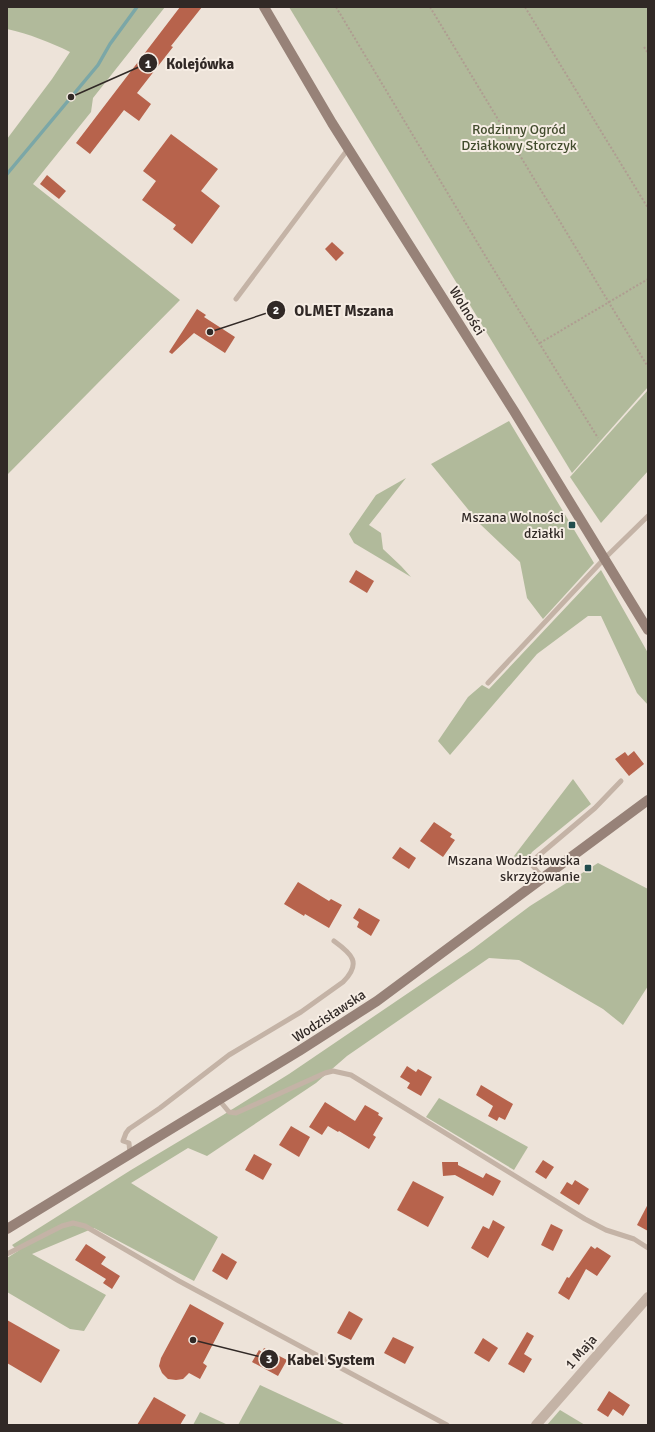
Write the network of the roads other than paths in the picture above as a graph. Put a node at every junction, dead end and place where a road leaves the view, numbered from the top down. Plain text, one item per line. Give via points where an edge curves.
1 (264, 7) edge
2 (348, 149) junction
3 (236, 299) dead end
4 (648, 516) edge
5 (604, 559) junction
6 (648, 630) edge
7 (488, 683) dead end
8 (620, 781) dead end
9 (648, 800) edge
10 (544, 879) junction
11 (334, 941) dead end
12 (219, 1100) junction
13 (130, 1154) junction
14 (7, 1229) edge
15 (648, 1248) edge
16 (7, 1254) edge
17 (648, 1297) edge
18 (447, 1425) edge
19 (536, 1425) edge

1 - 2 main road, Wolności
2 - 3 lane
2 - 5 main road, Wolności via 514,411
4 - 5 lane
5 - 6 main road, Wolności
5 - 7 lane
8 - 10 lane via 595,808 537,857 532,865
9 - 10 main road, Wodzisławska
10 - 12 main road, Wodzisławska via 378,1001
11 - 13 lane via 352,958 354,964 349,976 301,1012 229,1055 129,1129 123,1142 129,1143
12 - 13 main road, Wodzisławska
12 - 15 lane via 229,1112 236,1113 325,1072 351,1075 585,1219 606,1230 634,1239
13 - 14 main road, Wodzisławska
16 - 18 lane via 62,1226 73,1222 79,1224 186,1285
17 - 19 street, 1 Maja

